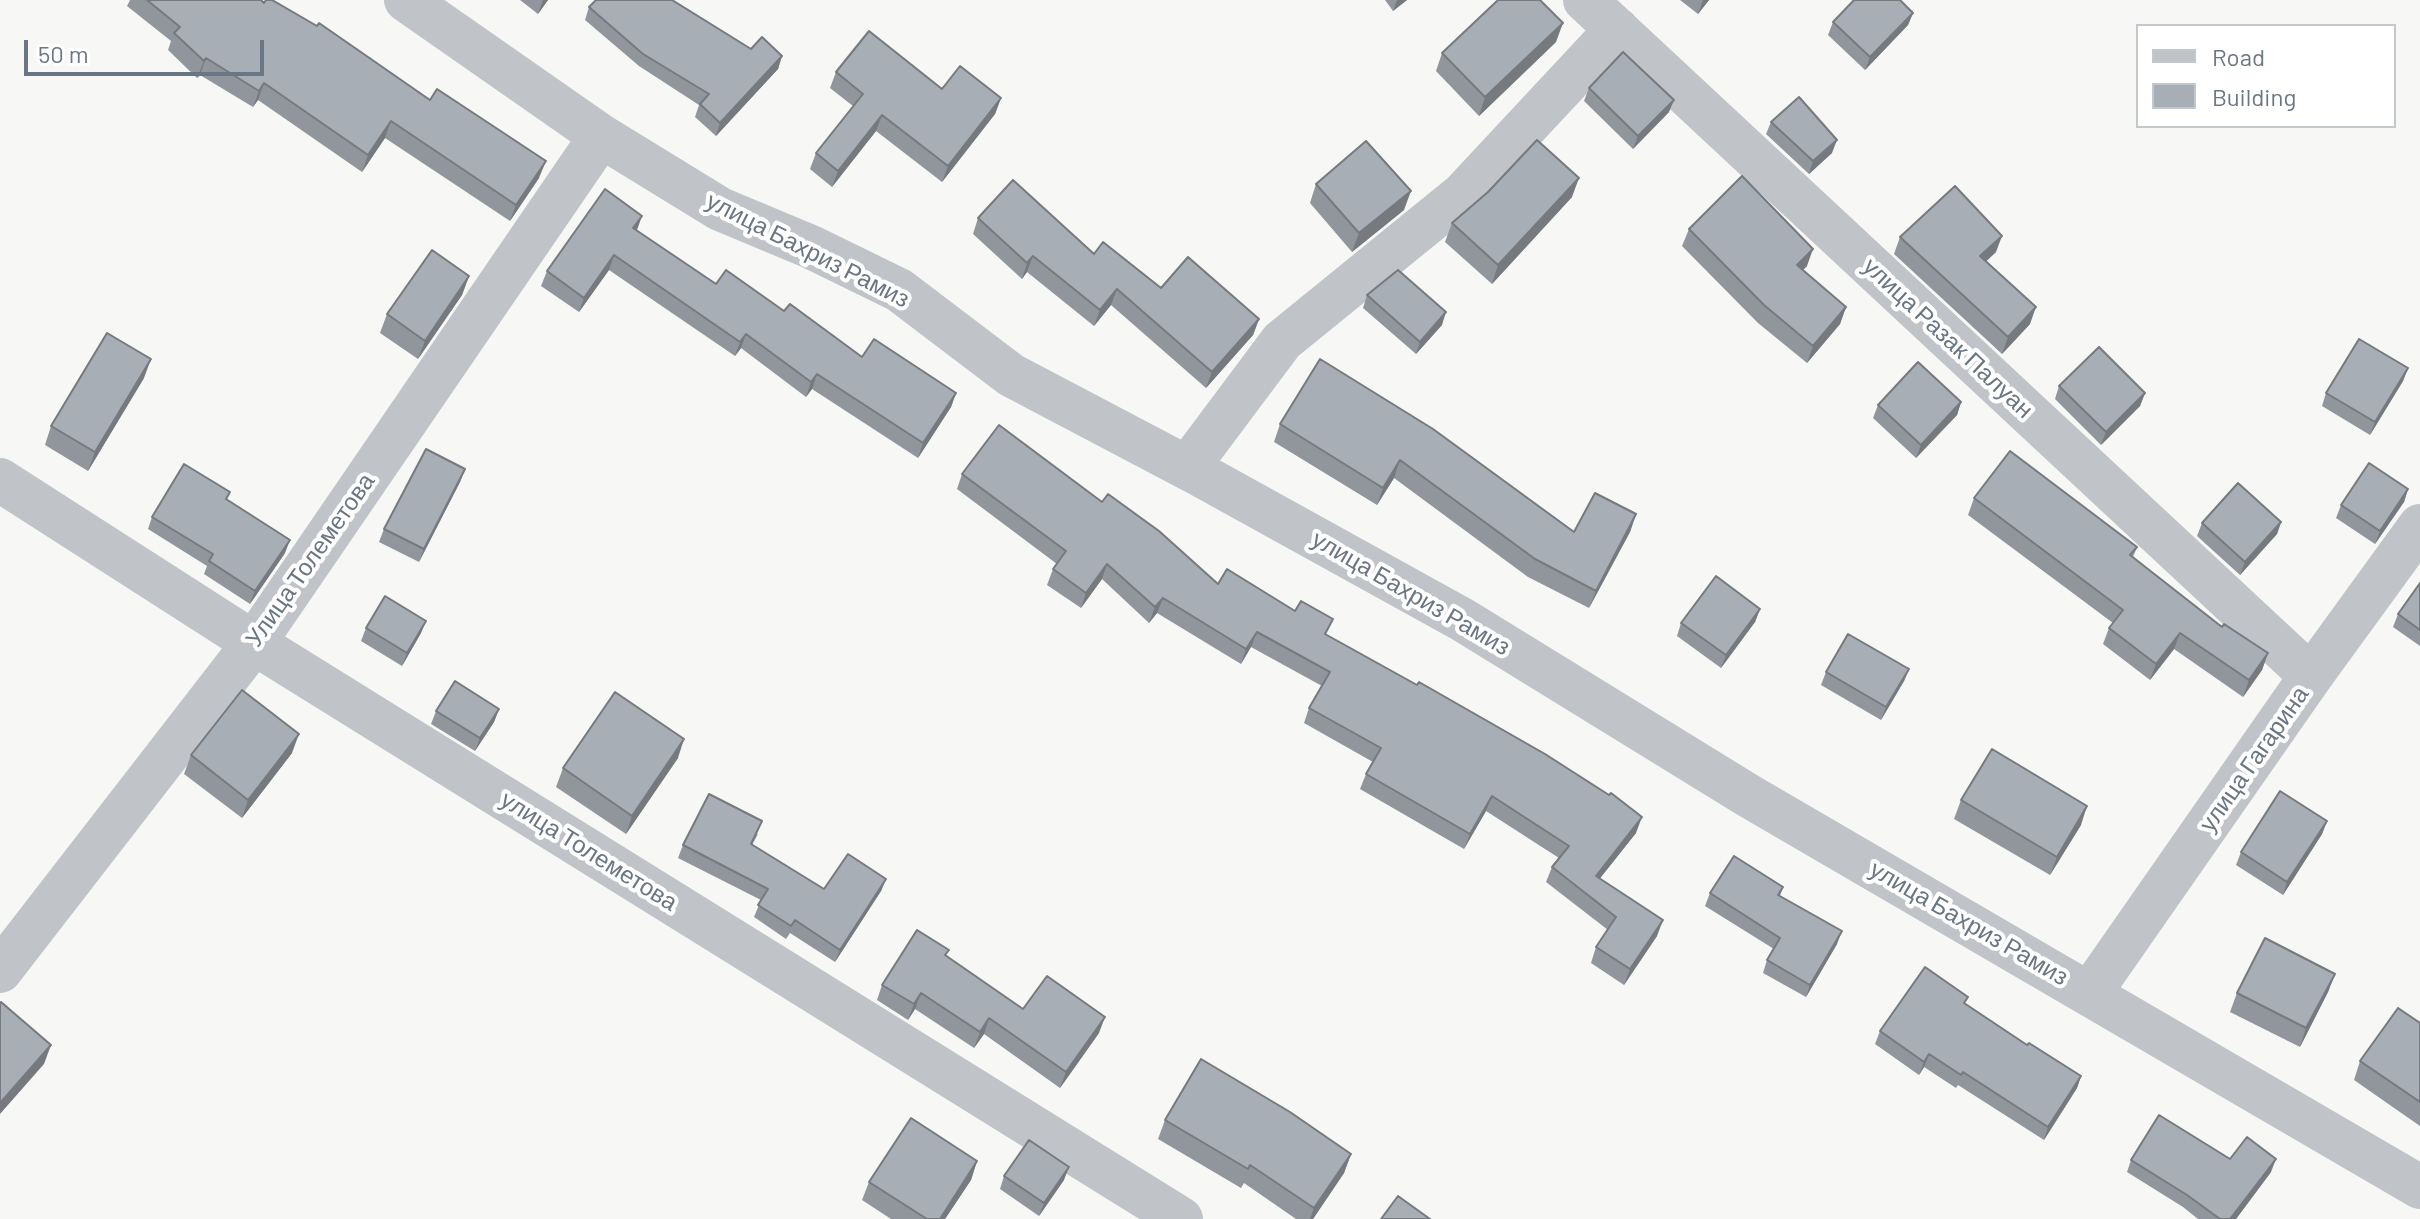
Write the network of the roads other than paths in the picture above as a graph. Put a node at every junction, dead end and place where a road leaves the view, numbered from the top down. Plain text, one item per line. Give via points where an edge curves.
1 (406, 0) edge
2 (1585, 0) edge
3 (1617, 29) junction
4 (601, 136) junction
5 (1187, 468) junction
6 (0, 480) edge
7 (2420, 526) edge
8 (254, 643) junction
9 (2311, 676) junction
10 (0, 971) edge
11 (2090, 993) junction
12 (2420, 1187) edge
13 (1181, 1219) edge

1 - 4 street, улица Бахриз Рамиз
2 - 3 street, улица Разак Палуан
3 - 5 street via 1463,194 1282,341
3 - 9 street, улица Разак Палуан
4 - 5 street, улица Бахриз Рамиз via 720,209 899,290 1011,375
4 - 8 street, Улица Толеметова
5 - 11 street, улица Бахриз Рамиз via 1463,620 1749,796
6 - 8 street, улица Толеметова
7 - 9 street, улица Гагарина
8 - 10 street, Улица Толеметова
8 - 13 street, улица Толеметова
9 - 11 street, улица Гагарина
11 - 12 street, улица Бахриз Рамиз

